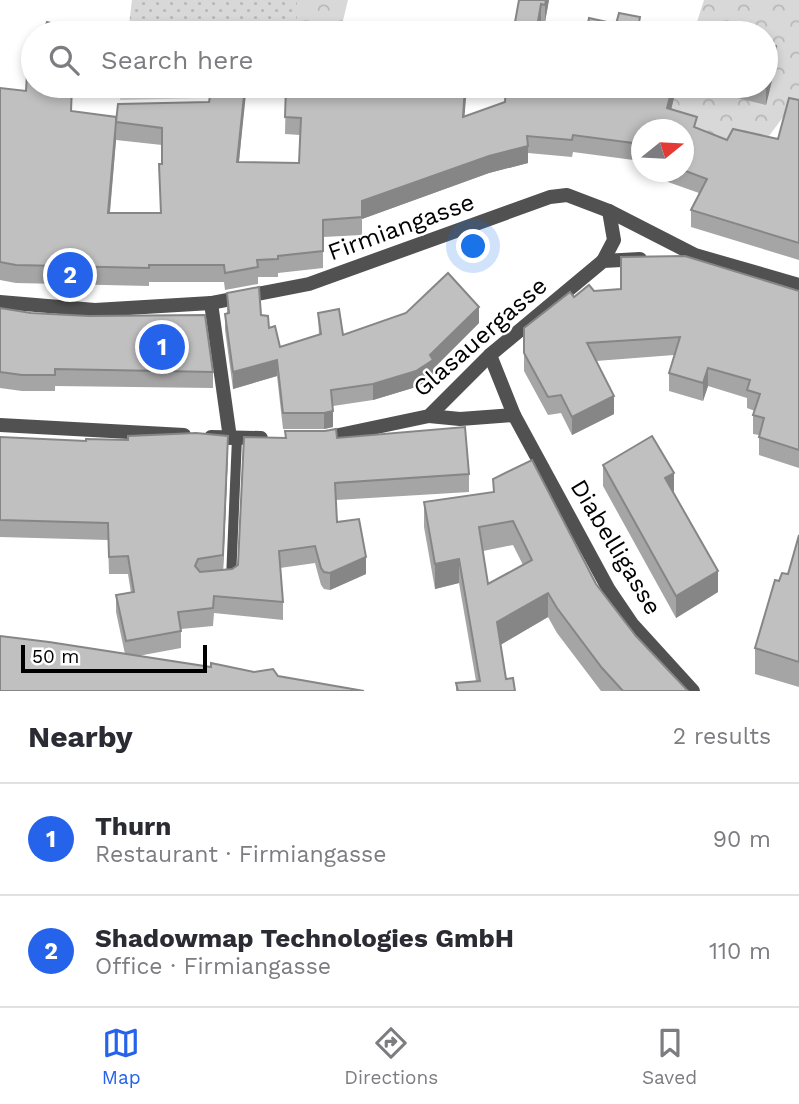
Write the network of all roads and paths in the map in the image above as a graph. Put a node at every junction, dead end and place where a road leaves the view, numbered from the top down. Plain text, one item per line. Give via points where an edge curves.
1 (609, 211) junction
2 (695, 255) junction
3 (603, 261) junction
4 (799, 285) edge
5 (0, 302) edge
6 (211, 303) junction
7 (490, 355) junction
8 (514, 415) junction
9 (429, 416) junction
10 (0, 425) edge
11 (234, 438) junction
12 (275, 439) edge
13 (300, 439) edge
14 (217, 580) edge
15 (693, 691) edge

1 - 2 street, Firmiangasse
1 - 3 street via 614,240
1 - 6 street, Firmiangasse via 567,195 550,197 309,284
2 - 3 street
2 - 4 street, Firmiangasse
3 - 7 street, Glasauergasse
5 - 6 street, Firmiangasse via 95,310
6 - 11 street
7 - 8 street, Diabelligasse
7 - 9 street, Glasauergasse
8 - 9 street
8 - 15 street, Diabelligasse via 609,590 632,624
9 - 13 street, Glasauergasse via 325,439
10 - 11 street
11 - 12 street
11 - 14 lane via 231,579

